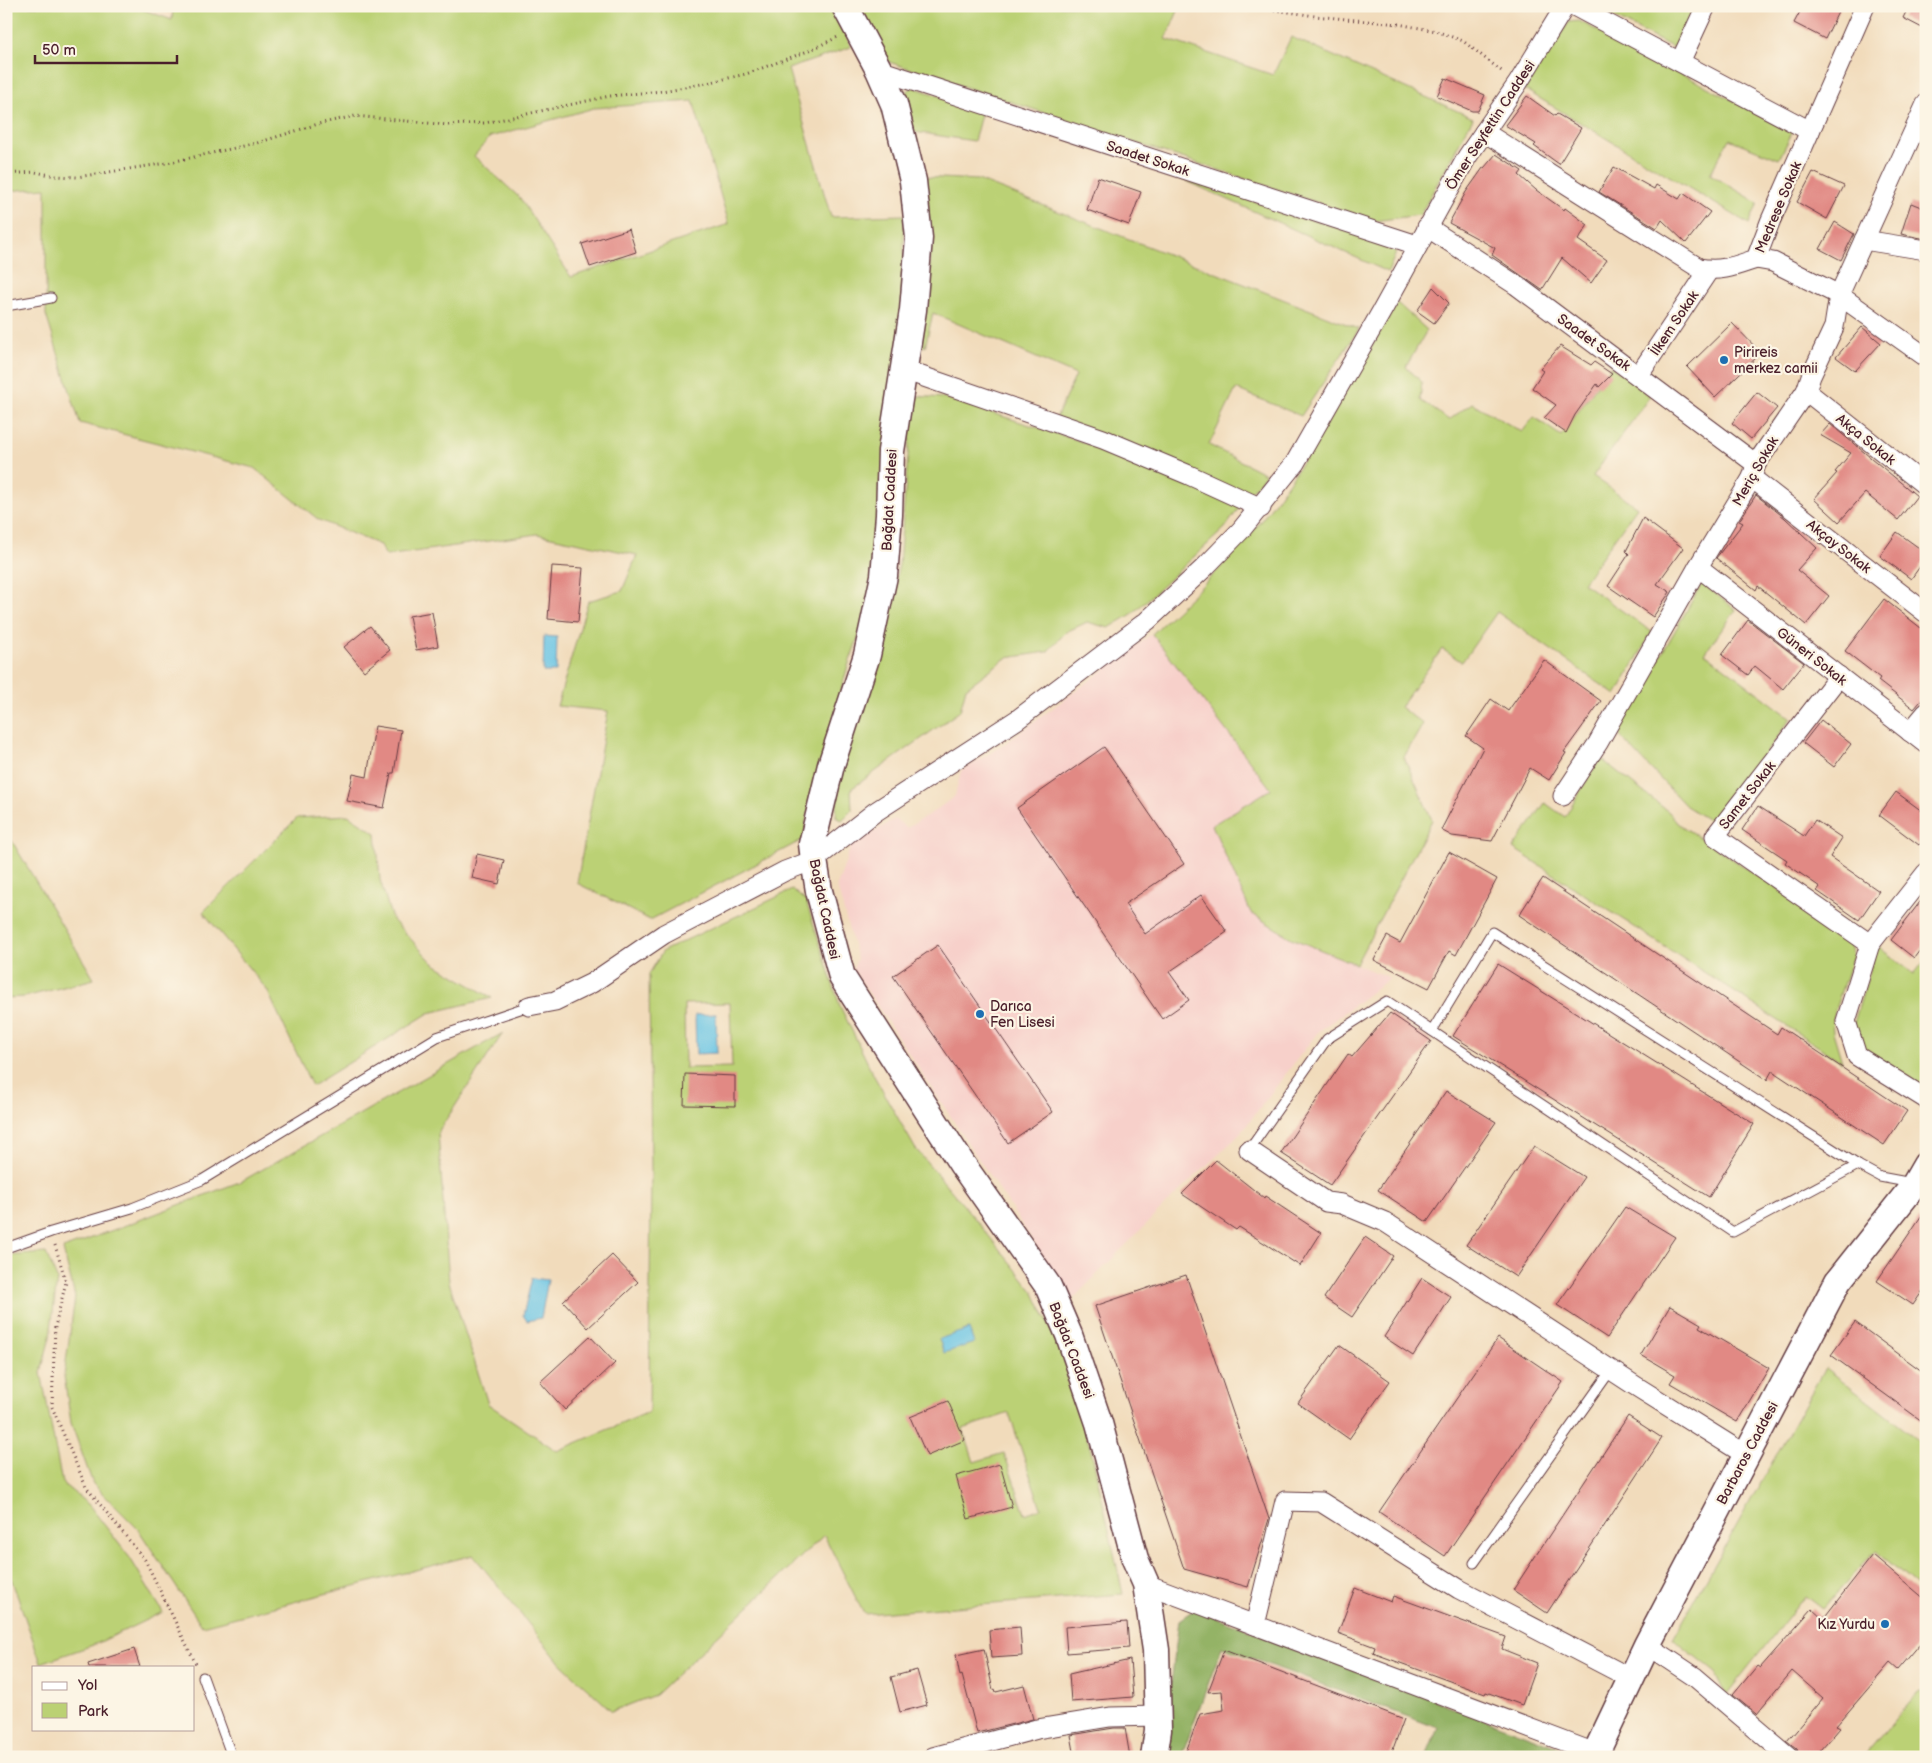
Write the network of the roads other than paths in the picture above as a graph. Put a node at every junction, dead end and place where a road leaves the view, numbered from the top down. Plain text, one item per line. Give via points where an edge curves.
1 (1565, 6) edge
2 (1574, 6) edge
3 (1706, 6) edge
4 (1865, 6) edge
5 (850, 17) edge
6 (1680, 62) junction
7 (879, 70) junction
8 (1926, 104) edge
9 (1810, 131) junction
10 (1484, 132) junction
11 (1918, 141) edge
12 (1427, 228) junction
13 (1864, 240) junction
14 (1417, 245) junction
15 (1926, 250) edge
16 (1756, 259) junction
17 (1709, 270) junction
18 (1839, 295) junction
19 (51, 298) dead end
20 (6, 306) edge
21 (1926, 356) edge
22 (904, 370) junction
23 (1639, 376) junction
24 (1806, 391) junction
25 (1754, 471) junction
26 (1926, 486) edge
27 (1260, 508) junction
28 (1698, 567) junction
29 (1926, 613) edge
30 (1839, 676) junction
31 (1926, 712) edge
32 (1910, 732) junction
33 (1926, 744) edge
34 (1563, 796) dead end
35 (814, 860) junction
36 (1926, 873) edge
37 (1870, 944) junction
38 (529, 1006) joint
39 (1432, 1031) junction
40 (1926, 1099) edge
41 (1248, 1150) joint
42 (1858, 1165) junction
43 (1922, 1180) edge
44 (6, 1248) edge
45 (1611, 1370) junction
46 (1746, 1455) junction
47 (1474, 1562) dead end
48 (1146, 1584) junction
49 (1255, 1625) junction
50 (1646, 1645) junction
51 (203, 1677) road end
52 (1630, 1678) junction
53 (1158, 1716) junction
54 (1594, 1755) edge
55 (232, 1757) edge
56 (934, 1757) edge
57 (1154, 1757) edge
58 (1789, 1757) edge

1 - 10 street, Ömer Seyfettin Caddesi
2 - 6 street
3 - 6 street
4 - 9 street, Medrese Sokak
5 - 7 street, Bağdat Caddesi
6 - 9 street
7 - 14 street, Saadet Sokak
7 - 22 street, Bağdat Caddesi via 894,104 913,181 919,238
8 - 11 street, Meriç Sokak
9 - 16 street, Medrese Sokak
10 - 12 street, Ömer Seyfettin Caddesi
10 - 17 street via 1699,268
11 - 13 street, Meriç Sokak via 1883,194
12 - 14 street, Ömer Seyfettin Caddesi
12 - 23 street, Saadet Sokak via 1516,285
13 - 15 street
13 - 18 street, Meriç Sokak
14 - 27 street, Ömer Seyfettin Caddesi via 1295,463
16 - 17 street, Medrese Sokak
16 - 18 street via 1774,262
17 - 23 street, İlkem Sokak
18 - 21 street
18 - 24 street, Meriç Sokak via 1834,327
19 - 20 lane
22 - 27 street via 1103,439
22 - 35 street, Bağdat Caddesi via 891,450 884,576 867,655 831,765 812,844
23 - 25 street, Saadet Sokak
24 - 25 street, Meriç Sokak
24 - 26 street, Akça Sokak
25 - 28 street, Meriç Sokak
25 - 29 street, Akçay Sokak
27 - 35 street, Ömer Seyfettin Caddesi via 1242,530 1148,621 1018,719 875,812
28 - 30 street, Güneri Sokak
28 - 34 street, Meriç Sokak via 1598,743
30 - 32 street, Güneri Sokak
30 - 37 street, Samet Sokak via 1715,836
31 - 32 street
32 - 33 street, Güneri Sokak
35 - 38 street, Ömer Seyfettin Caddesi via 785,871 664,934 592,983 555,1001
35 - 48 street, Bağdat Caddesi via 842,977 962,1164 1048,1286 1069,1335 1099,1423 1135,1559
36 - 37 street
37 - 40 street via 1846,1021 1857,1056
38 - 44 lane via 437,1037 202,1180 132,1208
39 - 41 lane via 1387,1001 1327,1038
39 - 42 lane via 1733,1232
39 - 42 lane via 1492,932
41 - 45 street via 1326,1202 1342,1204 1385,1222
42 - 43 lane via 1880,1177
43 - 46 street, Barbaros Caddesi via 1838,1281
45 - 46 street
45 - 47 lane
46 - 50 street, Barbaros Caddesi
48 - 49 street
48 - 53 street, Bağdat Caddesi via 1156,1650
49 - 52 street via 1285,1501 1321,1502 1459,1589
49 - 54 street
50 - 52 street, Barbaros Caddesi
50 - 58 street via 1695,1677
51 - 55 lane
52 - 54 street, Barbaros Caddesi
53 - 56 street via 1110,1718 1037,1729
53 - 57 street, Bağdat Caddesi

